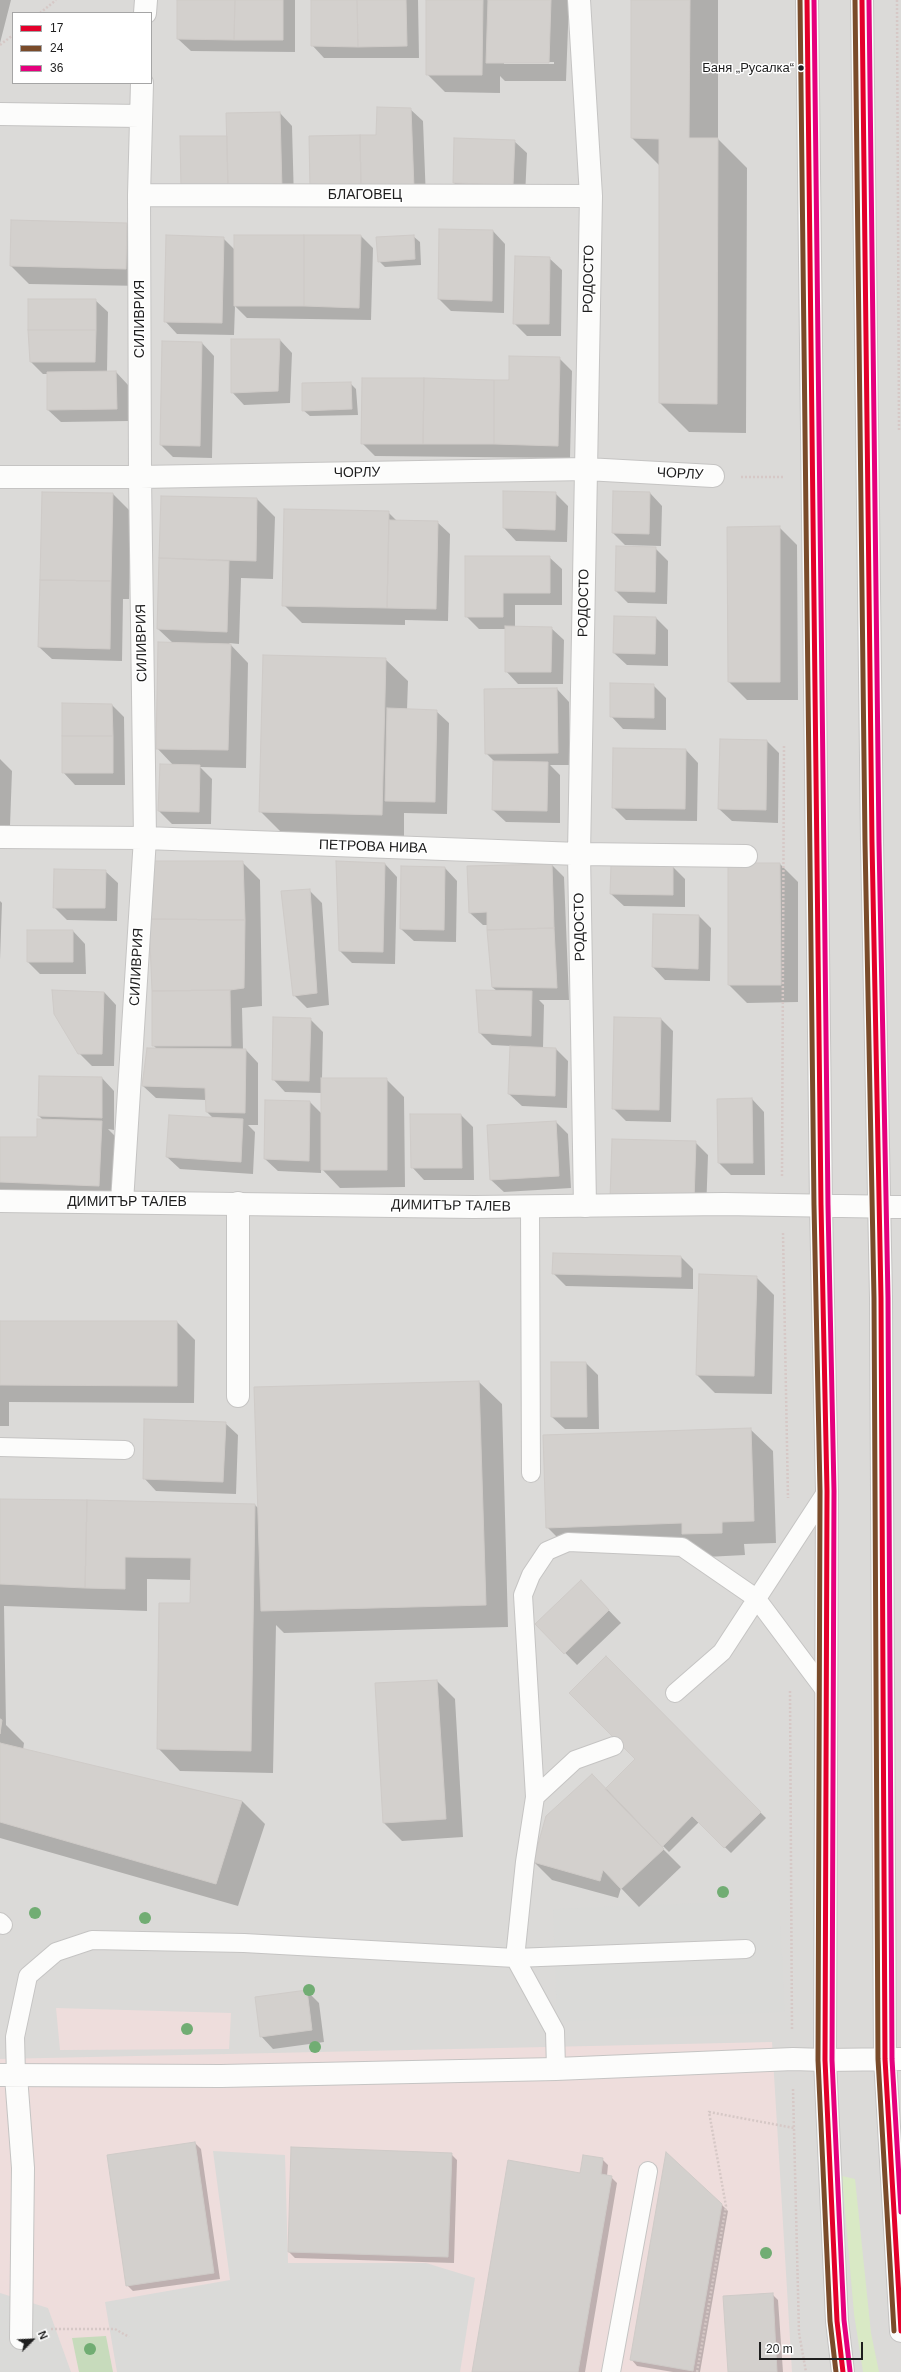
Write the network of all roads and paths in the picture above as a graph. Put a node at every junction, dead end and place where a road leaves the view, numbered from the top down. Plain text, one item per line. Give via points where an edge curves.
1 (56, 0) edge
2 (146, 0) edge
3 (579, 0) edge
4 (807, 0) edge
5 (862, 0) edge
6 (896, 0) edge
7 (41, 12) edge
8 (145, 12) edge
9 (12, 36) edge
10 (0, 45) edge
11 (142, 84) edge
12 (0, 114) edge
13 (140, 116) junction
14 (139, 195) junction
15 (591, 196) junction
16 (899, 436) dead end
17 (586, 469) junction
18 (812, 475) junction
19 (713, 476) joint
20 (0, 477) edge
21 (140, 477) junction
22 (785, 477) junction
23 (785, 484) dead end
24 (784, 739) dead end
25 (0, 837) edge
26 (145, 838) junction
27 (579, 854) junction
28 (746, 856) dead end
29 (782, 1156) dead end
30 (0, 1201) edge
31 (122, 1202) junction
32 (238, 1203) junction
33 (821, 1205) junction
34 (530, 1206) junction
35 (585, 1206) junction
36 (890, 1207) edge
37 (238, 1396) dead end
38 (0, 1447) edge
39 (125, 1450) dead end
40 (531, 1473) dead end
41 (827, 1491) junction
42 (756, 1598) junction
43 (675, 1693) dead end
44 (827, 1693) junction
45 (614, 1746) dead end
46 (535, 1797) junction
47 (746, 1949) dead end
48 (515, 1958) junction
49 (792, 1981) dead end
50 (793, 2059) junction
51 (893, 2059) edge
52 (825, 2060) junction
53 (556, 2068) junction
54 (8, 2075) edge
55 (794, 2128) junction
56 (648, 2171) dead end
57 (56, 2330) dead end
58 (901, 2331) edge
59 (129, 2337) dead end
60 (21, 2338) dead end
61 (611, 2372) edge
62 (697, 2372) edge
63 (806, 2372) edge
64 (844, 2372) edge

1 - 7 path
2 - 8 street
3 - 15 street, РОДОСТО
4 - 18 street
5 - 36 street via 872,842
6 - 16 path
9 - 10 path
11 - 13 street, СИЛИВРИЯ
12 - 13 street
13 - 14 street, СИЛИВРИЯ
14 - 15 street, БЛАГОВЕЦ
14 - 21 street, СИЛИВРИЯ
15 - 17 street, РОДОСТО
17 - 19 street, ЧОРЛУ
17 - 21 street, ЧОРЛУ
17 - 27 street, РОДОСТО
18 - 22 path
18 - 33 street
19 - 22 path
20 - 21 street, ЧОРЛУ
21 - 26 street, СИЛИВРИЯ
22 - 23 path
24 - 29 path
25 - 26 street, ПЕТРОВА НИВА
26 - 27 street, ПЕТРОВА НИВА
26 - 31 street, СИЛИВРИЯ
27 - 28 street, ПЕТРОВА НИВА
27 - 35 street, РОДОСТО
30 - 31 street, ДИМИТЪР ТАЛЕВ
31 - 32 street, ДИМИТЪР ТАЛЕВ
32 - 34 street, ДИМИТЪР ТАЛЕВ
32 - 37 street
33 - 35 street, ДИМИТЪР ТАЛЕВ
33 - 36 street, ДИМИТЪР ТАЛЕВ
33 - 41 street
34 - 35 street, ДИМИТЪР ТАЛЕВ
34 - 40 lane
36 - 51 street
38 - 39 lane
41 - 42 lane
41 - 44 street
42 - 43 lane via 722,1652
42 - 44 lane
42 - 46 lane via 682,1547 568,1542 547,1552 531,1575 523,1595
44 - 52 street
45 - 46 lane via 575,1760
46 - 48 lane
47 - 48 lane
48 - 53 lane via 555,2031
48 - 54 lane via 244,1943 92,1940 56,1952 28,1976
49 - 50 path
50 - 52 street
50 - 53 street
50 - 55 path
51 - 52 street
51 - 58 street
52 - 64 street via 837,2321
53 - 54 street via 221,2076
54 - 60 street via 23,2168
55 - 62 path via 709,2112 726,2206
55 - 63 path via 799,2333
56 - 61 lane
57 - 59 path via 115,2329

